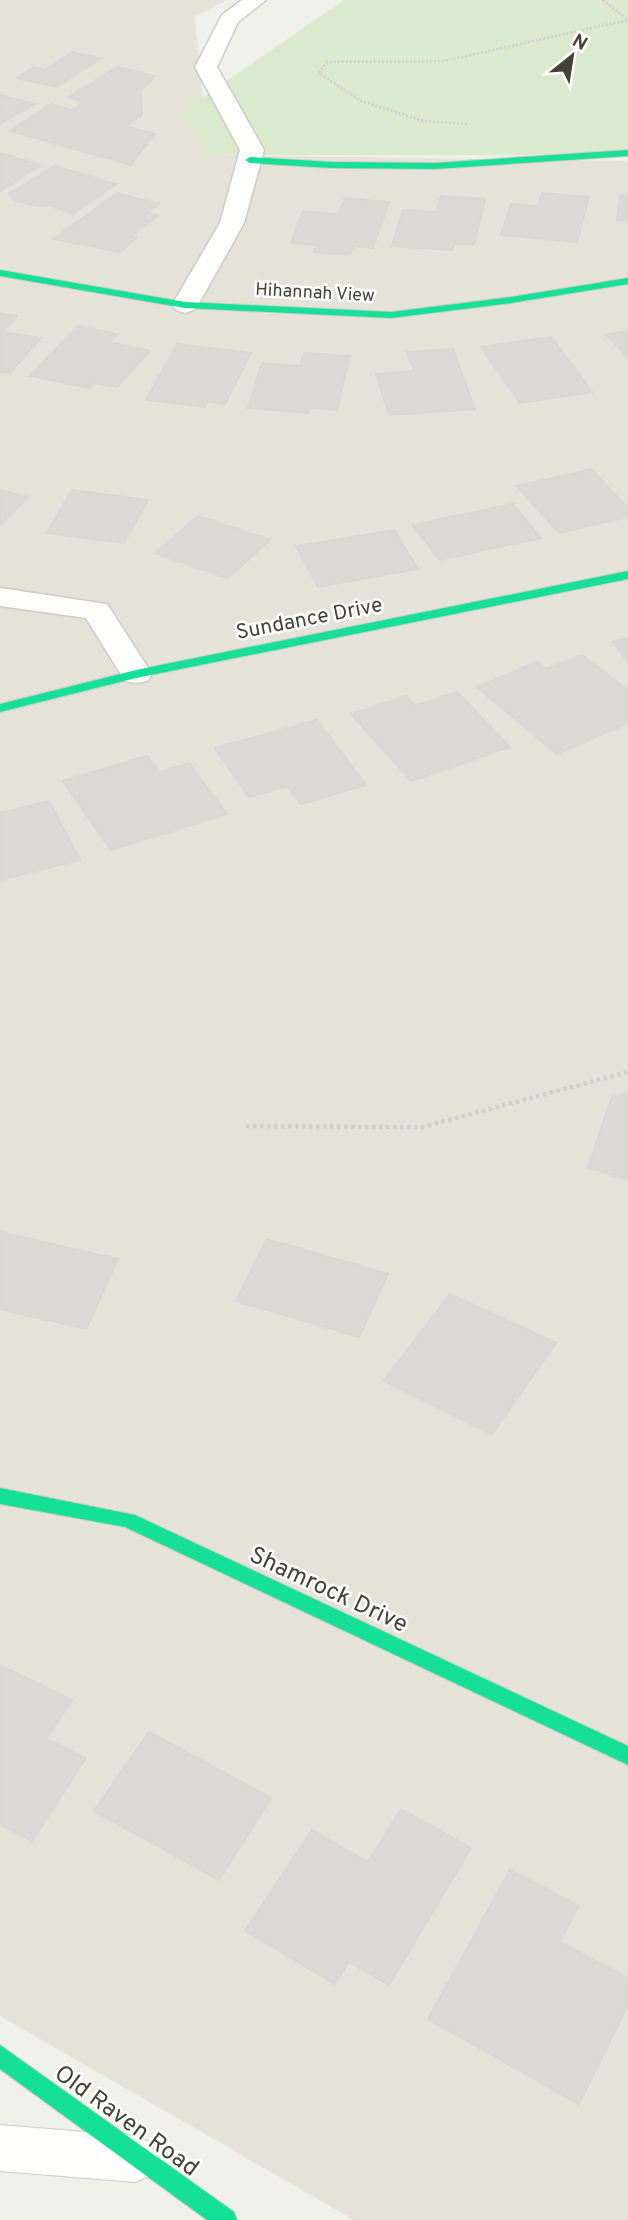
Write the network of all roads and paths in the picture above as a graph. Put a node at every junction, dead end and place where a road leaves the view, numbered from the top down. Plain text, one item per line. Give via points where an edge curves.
1 (256, 0) edge
2 (603, 0) edge
3 (628, 20) edge
4 (477, 125) dead end
5 (628, 153) edge
6 (250, 160) junction
7 (0, 273) edge
8 (628, 281) edge
9 (185, 305) junction
10 (628, 575) edge
11 (0, 597) edge
12 (136, 674) junction
13 (0, 708) edge
14 (628, 1072) edge
15 (246, 1126) dead end
16 (0, 1496) edge
17 (628, 1755) edge
18 (0, 2056) edge
19 (0, 2148) edge
20 (143, 2160) junction
21 (226, 2220) edge

1 - 6 street via 229,19 206,67 253,150
2 - 3 path
3 - 4 path via 444,61 327,62 319,73 362,101 424,121
5 - 6 street via 435,166
6 - 9 street via 232,223
7 - 9 street, Hihannah View
8 - 9 street, Hihannah View via 391,315
10 - 12 street, Sundance Drive
11 - 12 street via 96,610
12 - 13 street, Sundance Drive
14 - 15 path via 422,1127
16 - 17 street, Shamrock Drive via 128,1520
18 - 20 street, Old Raven Road
19 - 20 lane
20 - 21 street, Old Raven Road

